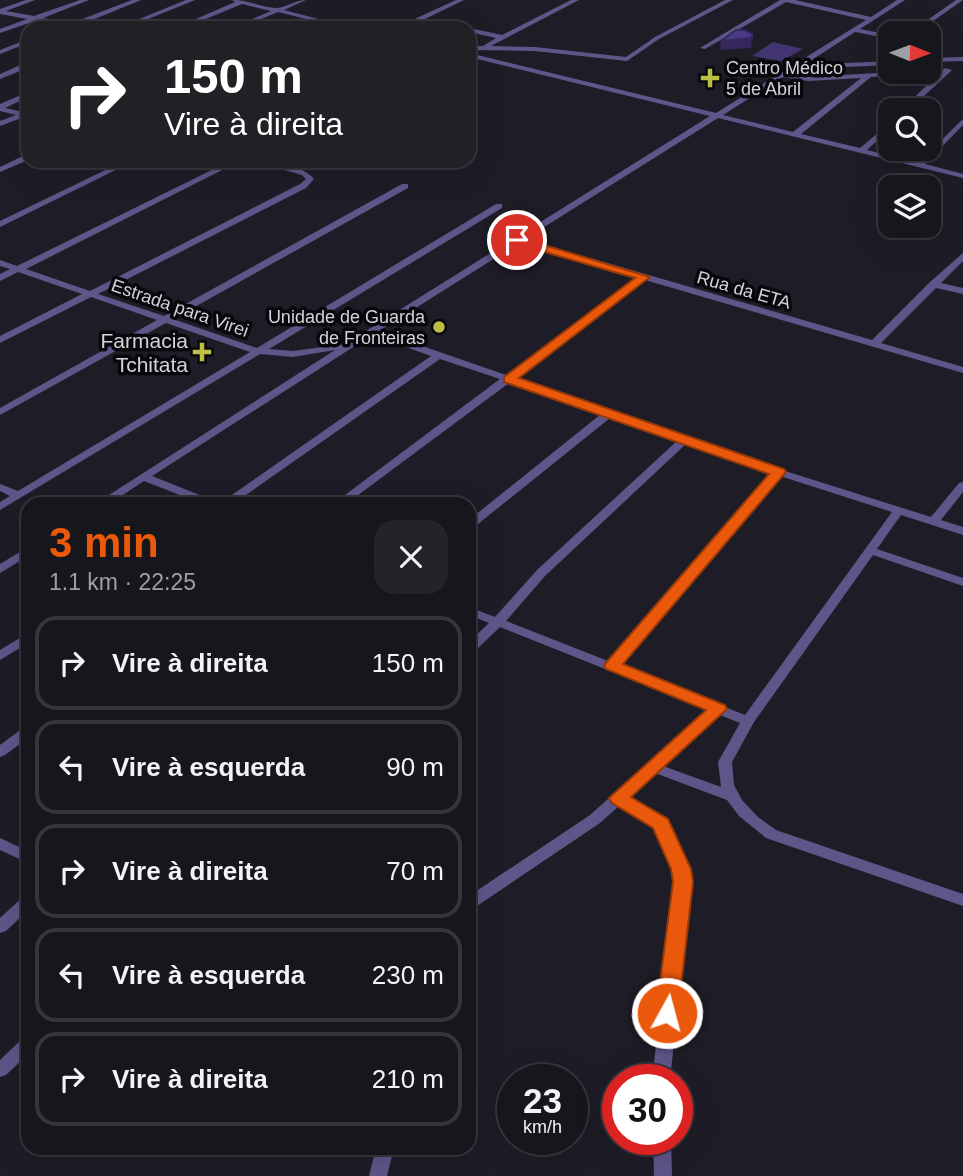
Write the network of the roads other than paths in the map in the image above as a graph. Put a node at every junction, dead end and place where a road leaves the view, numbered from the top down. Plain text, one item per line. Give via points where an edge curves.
1 (32, 0) edge
2 (86, 0) edge
3 (138, 0) edge
4 (192, 0) edge
5 (303, 0) edge
6 (461, 0) edge
7 (574, 0) edge
8 (730, 0) edge
9 (785, 0) edge
10 (839, 0) edge
11 (902, 0) edge
12 (960, 0) edge
13 (241, 1) edge
14 (824, 8) junction
15 (0, 11) edge
16 (276, 11) junction
17 (35, 18) junction
18 (417, 19) junction
19 (872, 19) junction
20 (27, 21) edge
21 (46, 21) edge
22 (84, 21) edge
23 (138, 21) edge
24 (194, 21) edge
25 (251, 21) edge
26 (320, 21) edge
27 (413, 21) edge
28 (426, 21) edge
29 (929, 21) edge
30 (21, 23) edge
31 (855, 30) junction
32 (0, 31) edge
33 (476, 32) edge
34 (878, 34) edge
35 (500, 37) junction
36 (21, 44) edge
37 (484, 47) junction
38 (703, 48) dead end
39 (476, 50) edge
40 (0, 52) edge
41 (476, 54) edge
42 (963, 59) edge
43 (942, 60) edge
44 (878, 64) edge
45 (796, 67) junction
46 (21, 68) edge
47 (942, 71) edge
48 (782, 75) junction
49 (878, 75) edge
50 (868, 76) junction
51 (0, 77) edge
52 (942, 79) edge
53 (936, 84) edge
54 (21, 98) edge
55 (919, 98) edge
56 (0, 108) edge
57 (21, 113) edge
58 (720, 114) junction
59 (21, 116) edge
60 (963, 121) edge
61 (0, 124) edge
62 (796, 134) junction
63 (878, 136) edge
64 (863, 150) junction
65 (21, 160) edge
66 (920, 165) junction
67 (116, 168) edge
68 (222, 168) edge
69 (285, 168) edge
70 (0, 170) edge
71 (963, 176) edge
72 (405, 186) dead end
73 (499, 206) dead end
74 (0, 224) edge
75 (517, 240) junction
76 (963, 256) edge
77 (0, 263) edge
78 (18, 269) junction
79 (644, 277) junction
80 (0, 278) edge
81 (933, 284) junction
82 (963, 291) edge
83 (89, 293) junction
84 (166, 320) junction
85 (372, 332) junction
86 (0, 340) edge
87 (353, 343) junction
88 (874, 344) junction
89 (256, 351) junction
90 (439, 355) junction
91 (963, 370) edge
92 (509, 379) junction
93 (0, 412) edge
94 (608, 414) junction
95 (684, 440) junction
96 (778, 472) junction
97 (143, 477) junction
98 (963, 485) edge
99 (0, 487) edge
100 (19, 495) junction
101 (112, 497) edge
102 (195, 497) edge
103 (235, 497) edge
104 (349, 497) edge
105 (0, 507) edge
106 (898, 510) junction
107 (476, 520) edge
108 (933, 522) junction
109 (963, 531) edge
110 (870, 550) junction
111 (21, 556) edge
112 (0, 569) edge
113 (963, 582) edge
114 (476, 614) edge
115 (497, 623) junction
116 (21, 642) edge
117 (476, 642) edge
118 (0, 656) edge
119 (612, 665) junction
120 (718, 709) junction
121 (748, 721) junction
122 (21, 736) edge
123 (0, 751) edge
124 (653, 767) junction
125 (731, 796) junction
126 (619, 798) junction
127 (0, 843) edge
128 (21, 854) edge
129 (476, 899) edge
130 (963, 900) edge
131 (21, 908) edge
132 (0, 927) edge
133 (21, 1050) edge
134 (663, 1064) edge
135 (0, 1070) edge
136 (383, 1155) edge
137 (662, 1155) edge
138 (378, 1176) edge
139 (663, 1176) edge

1 - 15 street
2 - 17 street
3 - 22 street
4 - 23 street
5 - 16 street
6 - 18 street
7 - 35 street
8 - 37 street via 627,59
9 - 14 street
9 - 38 street
10 - 14 street
11 - 19 street
12 - 29 street
13 - 16 street
13 - 24 street
14 - 19 street
15 - 17 street
16 - 25 street
16 - 26 street
17 - 20 street
17 - 21 street
18 - 27 street
18 - 28 street
19 - 31 street
30 - 32 street
31 - 34 street
31 - 45 street
33 - 35 street
35 - 37 street
36 - 40 street
37 - 39 street
41 - 58 street
42 - 43 street
44 - 45 street
45 - 48 street
46 - 51 street
47 - 52 street via 952,70
48 - 50 street via 808,79
48 - 58 street
49 - 50 street
50 - 62 street
53 - 55 street
54 - 56 street
56 - 57 street
58 - 62 street
58 - 75 street
59 - 61 street
60 - 66 street
62 - 64 street
63 - 64 street
64 - 66 street
65 - 70 street
66 - 71 street
67 - 74 street
68 - 78 street
69 - 83 street via 310,178 303,186
72 - 84 street
73 - 89 street
75 - 79 street, Rua da ETA
75 - 85 street
76 - 81 street
77 - 78 street, Estrada para Virei
78 - 80 street
78 - 83 street, Estrada para Virei
79 - 88 street, Rua da ETA
79 - 92 street
81 - 82 street
81 - 88 street
83 - 84 street, Estrada para Virei
83 - 86 street
84 - 89 street, Estrada para Virei
84 - 93 street
85 - 87 street
85 - 90 street
87 - 89 street, Estrada para Virei via 293,354
87 - 97 street
88 - 91 street, Rua da ETA
89 - 100 street
90 - 92 street
90 - 103 street
92 - 94 street
92 - 104 street
94 - 95 street
94 - 107 street
95 - 96 street
95 - 115 street via 541,573
96 - 106 street
96 - 119 street
97 - 101 street
97 - 102 street
98 - 108 street
99 - 100 street
100 - 105 street
106 - 108 street
106 - 110 street
108 - 109 street
110 - 113 street
110 - 121 street
111 - 112 street
114 - 115 street
115 - 117 street
115 - 119 street
116 - 118 street
119 - 120 street
120 - 121 street
120 - 124 street
121 - 125 street via 725,762
122 - 123 street
124 - 125 street
124 - 126 street
125 - 130 street via 748,819 771,834
126 - 129 street
126 - 134 street via 661,824 681,869
127 - 128 street
131 - 132 street
133 - 135 street
136 - 138 street
137 - 139 street

